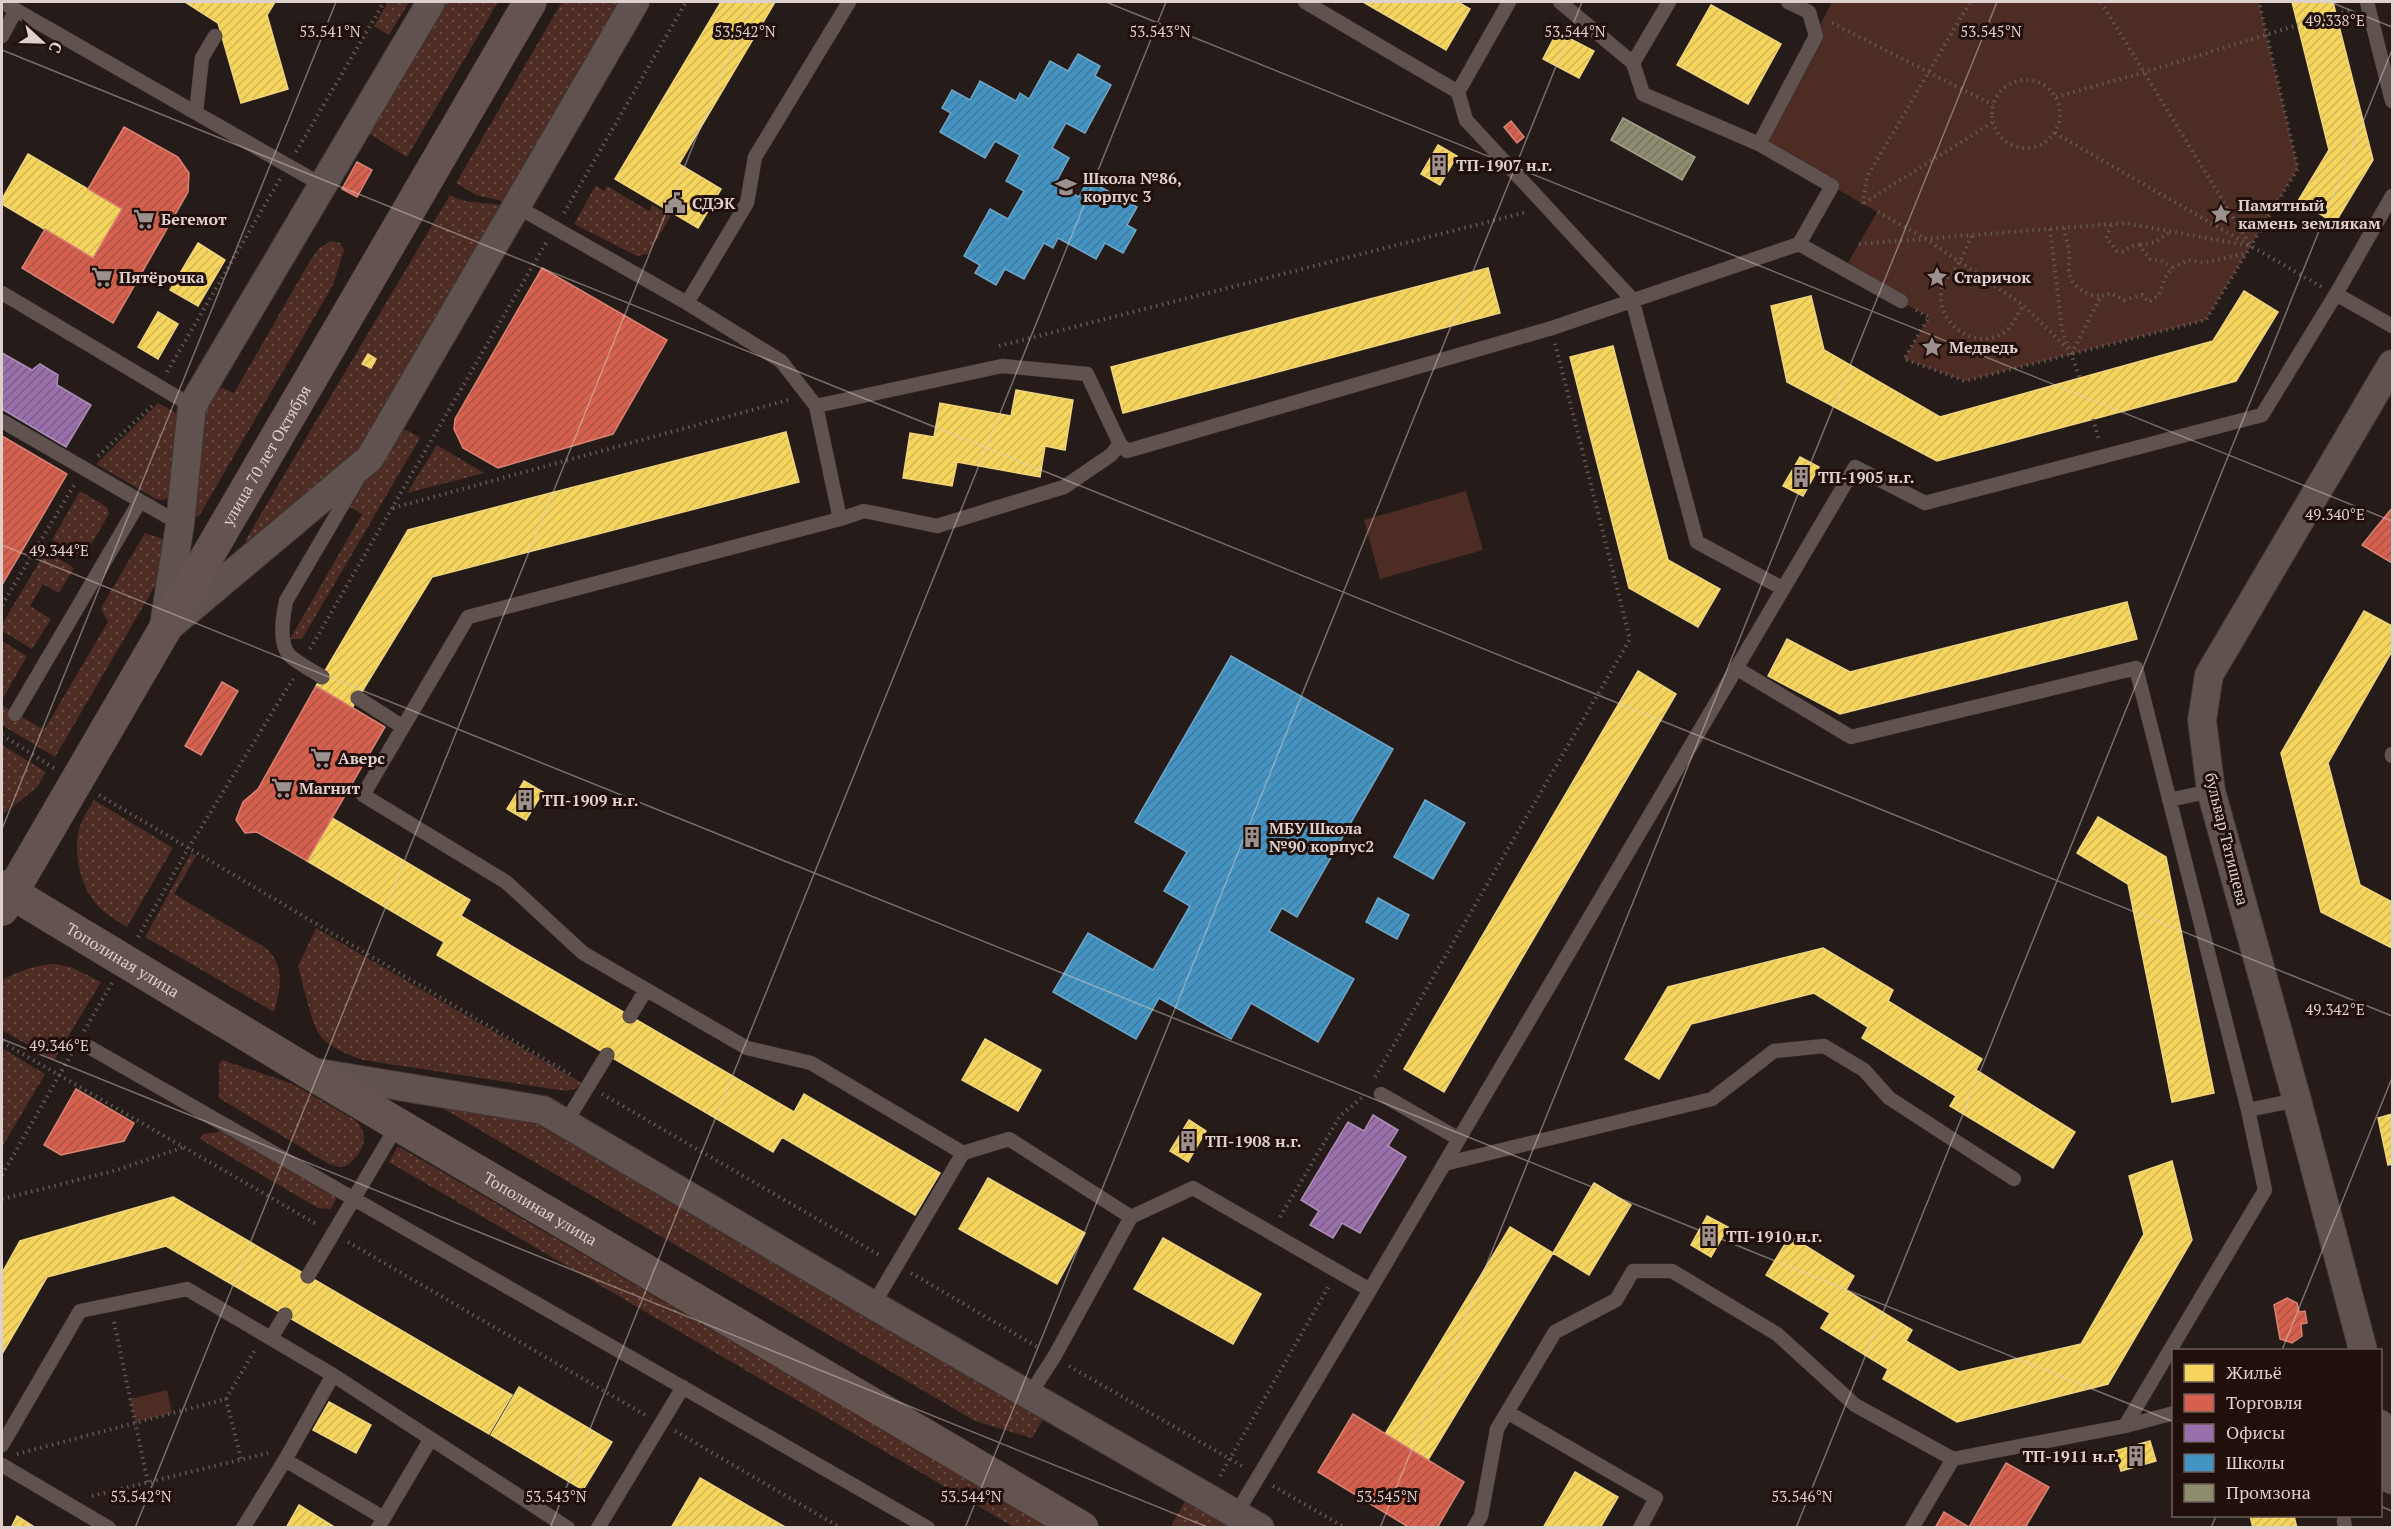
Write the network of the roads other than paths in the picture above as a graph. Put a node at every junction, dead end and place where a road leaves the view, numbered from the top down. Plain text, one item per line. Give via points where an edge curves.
1 (2, 2) edge
2 (430, 2) edge
3 (530, 2) edge
4 (635, 2) edge
5 (849, 2) edge
6 (1305, 2) edge
7 (1509, 2) edge
8 (1560, 2) edge
9 (1669, 2) edge
10 (1788, 2) edge
11 (2367, 2) edge
12 (16, 10) junction
13 (2, 36) edge
14 (215, 36) dead end
15 (1633, 63) junction
16 (1458, 92) junction
17 (2392, 101) edge
18 (196, 113) junction
19 (1759, 144) junction
20 (322, 185) junction
21 (2392, 196) edge
22 (516, 206) junction
23 (1798, 244) junction
24 (2, 293) edge
25 (2336, 294) junction
26 (1632, 300) junction
27 (1901, 301) road end
28 (687, 303) junction
29 (2392, 326) edge
30 (2392, 364) edge
31 (192, 406) junction
32 (816, 406) junction
33 (2, 421) edge
34 (1120, 444) junction
35 (369, 458) junction
36 (140, 501) junction
37 (840, 519) junction
38 (180, 524) junction
39 (1782, 588) junction
40 (162, 632) junction
41 (1736, 668) junction
42 (322, 677) dead end
43 (358, 698) dead end
44 (15, 714) dead end
45 (403, 727) junction
46 (2211, 791) junction
47 (2169, 800) junction
48 (5, 896) edge
49 (646, 990) junction
50 (630, 1016) dead end
51 (83, 1042) road end
52 (607, 1055) dead end
53 (308, 1071) junction
54 (1381, 1094) dead end
55 (2297, 1100) junction
56 (2248, 1110) junction
57 (566, 1122) junction
58 (398, 1124) junction
59 (1459, 1139) junction
60 (963, 1153) junction
61 (1444, 1164) junction
62 (2014, 1179) dead end
63 (354, 1198) junction
64 (1131, 1217) junction
65 (308, 1276) dead end
66 (1370, 1290) junction
67 (873, 1305) junction
68 (285, 1315) dead end
69 (268, 1336) junction
70 (2363, 1349) edge
71 (333, 1376) junction
72 (683, 1387) junction
73 (1030, 1394) junction
74 (1507, 1412) junction
75 (2172, 1414) edge
76 (2125, 1426) junction
77 (2382, 1433) edge
78 (430, 1440) junction
79 (2, 1445) edge
80 (1953, 1459) junction
81 (285, 1460) junction
82 (2, 1465) edge
83 (2392, 1480) edge
84 (1248, 1521) edge
85 (381, 1523) edge
86 (109, 1527) edge
87 (243, 1527) edge
88 (568, 1527) edge
89 (598, 1527) edge
90 (928, 1527) edge
91 (1082, 1527) edge
92 (1474, 1527) edge
93 (1640, 1527) edge
94 (1912, 1527) edge

1 - 12 lane
2 - 20 street
3 - 40 main road, улица 70 лет Октября
4 - 22 street
5 - 28 lane via 756,157 747,203
6 - 16 lane
7 - 16 lane
8 - 15 lane
9 - 15 lane
10 - 19 lane via 1809,12 1816,36
11 - 17 lane
12 - 13 lane
12 - 18 lane
14 - 18 lane via 202,58
15 - 19 lane via 1643,94
16 - 26 lane via 1466,120
18 - 20 lane
19 - 23 lane via 1833,186
20 - 31 street
21 - 25 lane
22 - 28 lane
22 - 35 street
23 - 26 lane
23 - 27 lane
24 - 31 lane
25 - 29 lane
25 - 39 lane via 2262,415 1925,503 1855,468
26 - 34 lane via 1552,328 1127,451
26 - 39 lane via 1697,542
28 - 32 lane via 781,361
30 - 46 street, бульвар Татищева via 2209,675 2202,720
31 - 38 street
32 - 34 lane via 1002,366 1087,374
32 - 37 lane
33 - 36 lane
34 - 37 lane via 1064,487 937,526 864,512
35 - 40 street
35 - 42 lane via 286,601 282,619 289,655
36 - 38 lane
36 - 44 lane
37 - 45 lane via 468,617
38 - 40 street
39 - 41 lane
40 - 48 main road, улица 70 лет Октября
41 - 47 lane via 1851,737 2136,668
41 - 59 lane
43 - 45 lane
45 - 49 lane via 363,795 506,882 583,953
46 - 47 lane
46 - 55 street, бульвар Татищева
47 - 56 lane
48 - 53 main road, Тополиная улица
49 - 50 lane
49 - 60 lane via 747,1048 811,1063
51 - 63 lane
52 - 57 lane
53 - 57 street via 543,1110
53 - 58 main road, Тополиная улица
54 - 59 lane
55 - 56 lane
55 - 70 street, бульвар Татищева
56 - 76 lane via 2265,1190
57 - 67 street
58 - 63 lane
58 - 91 main road, Тополиная улица
59 - 61 lane
60 - 64 lane via 1009,1138
60 - 67 lane
61 - 62 lane via 1712,1099 1774,1052 1824,1046 1864,1070 1889,1098
61 - 66 lane
63 - 65 lane
63 - 72 lane
64 - 66 lane via 1193,1188
64 - 73 lane
66 - 84 lane via 1257,1476
67 - 73 street
68 - 69 lane
69 - 71 lane
69 - 79 lane via 187,1289 80,1311
71 - 78 lane
71 - 81 lane
72 - 89 lane
72 - 90 lane
73 - 84 street
74 - 80 lane via 1555,1332 1616,1300 1633,1271 1672,1271 1777,1334 1855,1405
74 - 92 lane via 1497,1429 1481,1516
74 - 93 lane via 1656,1498
75 - 76 lane
76 - 80 lane
77 - 83 street
78 - 85 lane
78 - 88 lane
80 - 94 lane
81 - 85 lane
81 - 87 lane
82 - 86 lane

